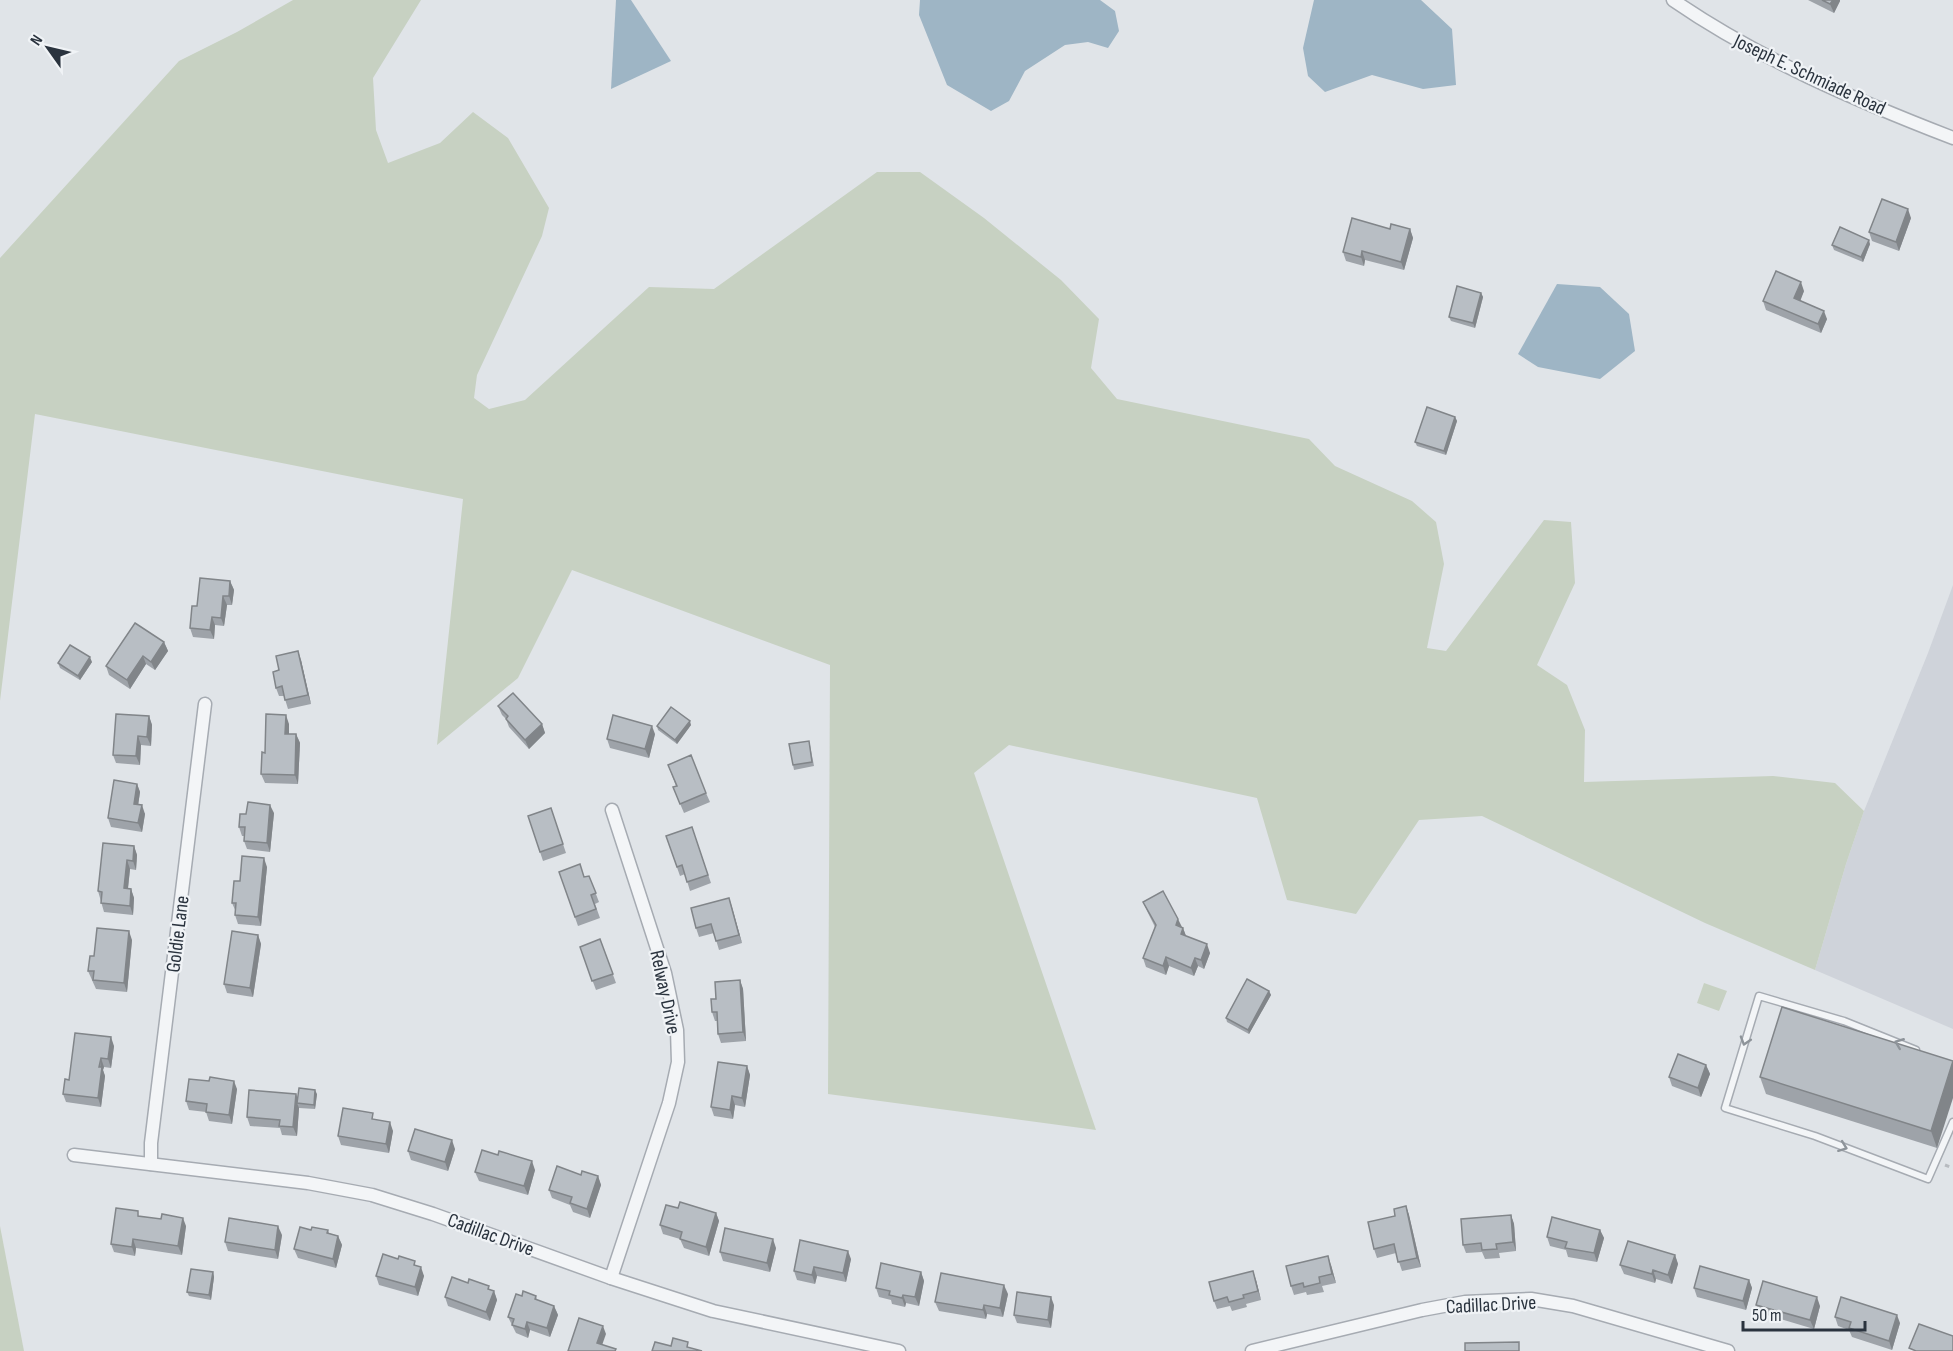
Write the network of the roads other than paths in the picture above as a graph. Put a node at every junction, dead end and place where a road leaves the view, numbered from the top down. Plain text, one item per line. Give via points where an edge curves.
1 (1673, 0) edge
2 (1953, 138) edge
3 (205, 704) dead end
4 (612, 810) dead end
5 (1920, 1051) edge
6 (1953, 1122) edge
7 (74, 1155) dead end
8 (151, 1164) junction
9 (611, 1278) junction
10 (900, 1351) edge
11 (1252, 1351) edge
12 (1728, 1351) edge

1 - 2 street, Joseph E. Schmiade Road via 1746,46
3 - 8 street, Goldie Lane via 150,1143
4 - 9 street, Relway Drive via 666,973 677,1030 678,1062 669,1103
5 -> 6 lane via 1844,1021 1759,996 1725,1108 1815,1136 1928,1179
7 - 8 street, Cadillac Drive
8 - 9 street, Cadillac Drive via 372,1195
9 - 10 street, Cadillac Drive via 713,1311
11 - 12 street, Cadillac Drive via 1454,1304 1531,1299 1573,1306

